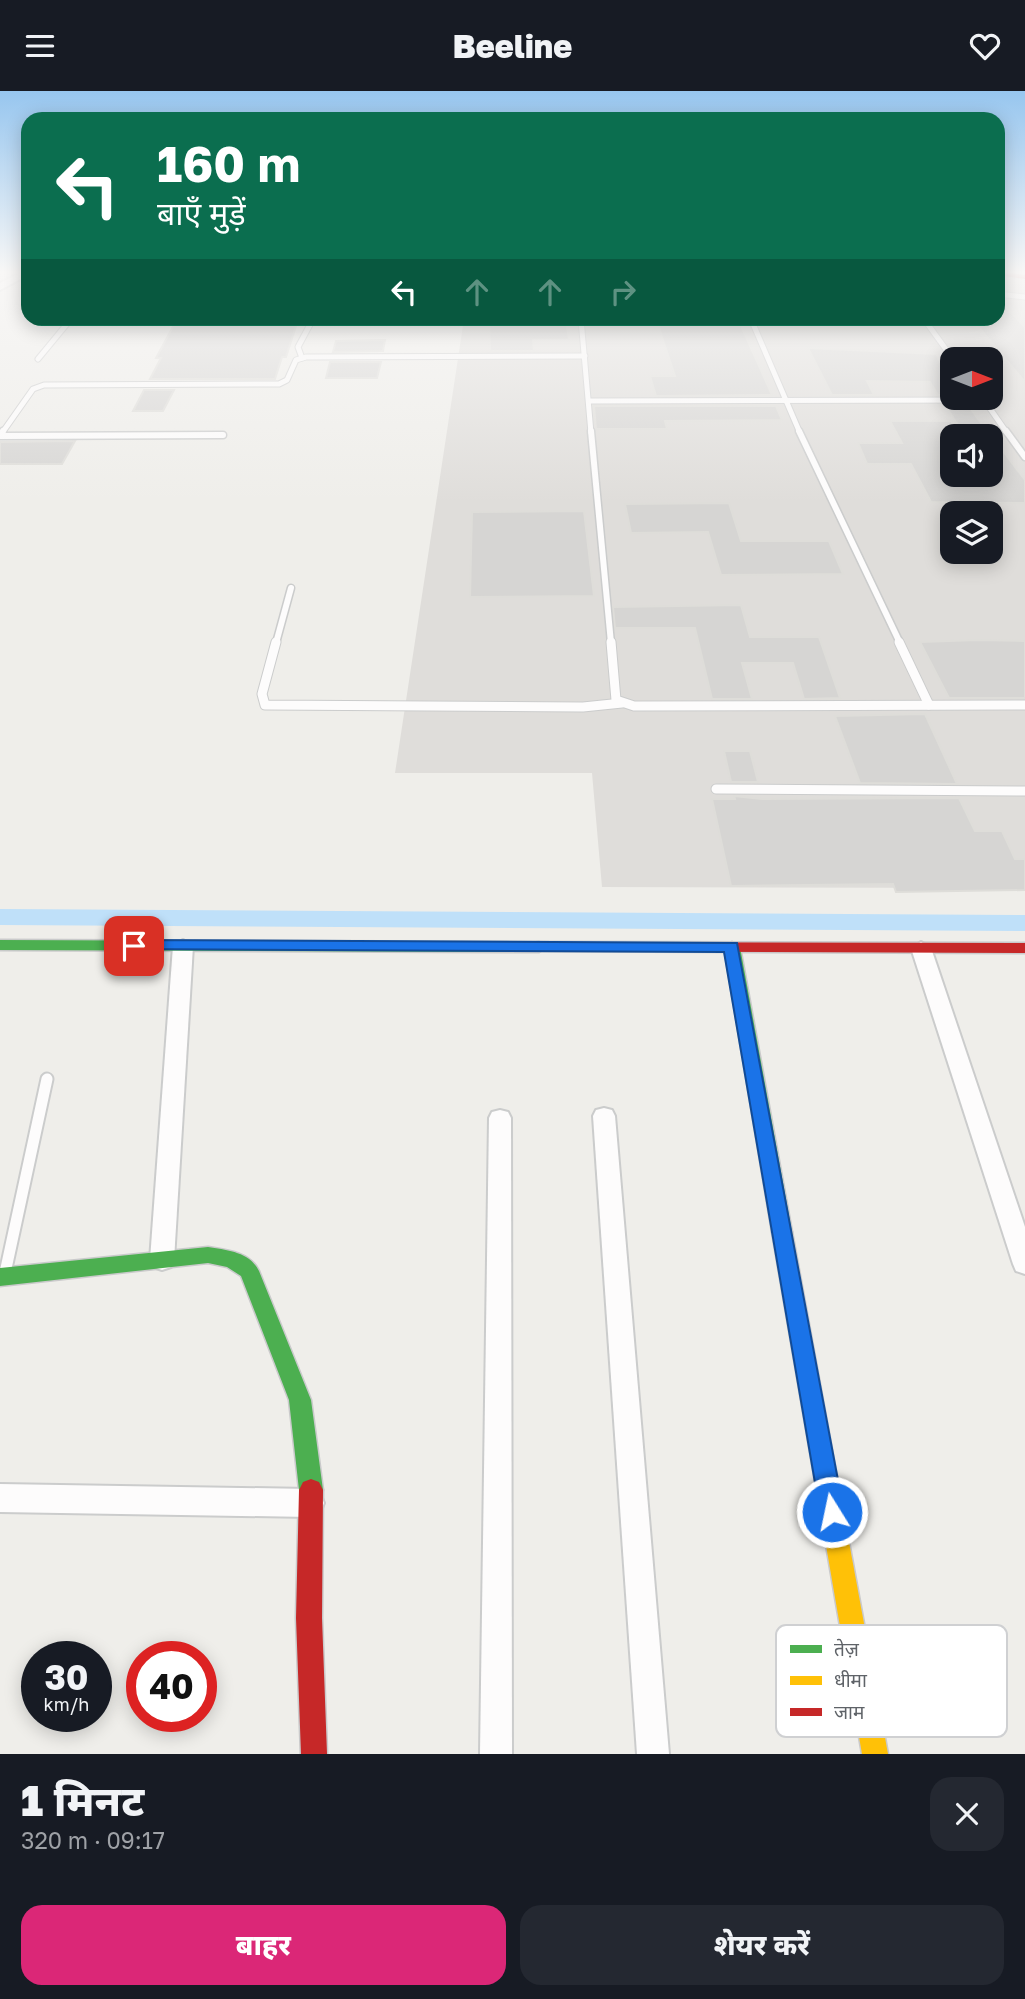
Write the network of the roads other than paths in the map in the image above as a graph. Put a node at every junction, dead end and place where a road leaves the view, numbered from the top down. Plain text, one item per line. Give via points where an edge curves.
1 (47, 349) edge
2 (299, 349) edge
3 (584, 349) edge
4 (763, 349) edge
5 (585, 356) junction
6 (302, 358) junction
7 (38, 359) dead end
8 (940, 399) edge
9 (589, 401) junction
10 (785, 401) junction
11 (991, 410) edge
12 (0, 435) edge
13 (223, 435) dead end
14 (1025, 457) edge
15 (291, 588) dead end
16 (622, 703) junction
17 (929, 705) junction
18 (1025, 705) edge
19 (716, 789) dead end
20 (1025, 791) edge
21 (0, 945) edge
22 (183, 946) junction
23 (732, 947) junction
24 (920, 947) junction
25 (1025, 948) edge
26 (47, 1079) dead end
27 (604, 1116) dead end
28 (499, 1118) dead end
29 (162, 1260) junction
30 (1025, 1264) edge
31 (1, 1280) edge
32 (0, 1498) edge
33 (310, 1503) junction
34 (852, 1625) edge
35 (314, 1754) edge
36 (496, 1754) edge
37 (653, 1754) edge

1 - 7 lane
2 - 6 lane
3 - 5 lane
4 - 10 lane
5 - 6 lane
5 - 9 lane
6 - 12 lane via 279,384 39,386
8 - 10 lane
9 - 10 lane
9 - 16 lane via 614,695
10 - 17 lane
11 - 14 lane
12 - 13 lane
15 - 16 lane via 262,694 265,705 583,707
16 - 17 lane
17 - 18 lane
19 - 20 lane
21 - 22 street
22 - 23 street
22 - 29 street
23 - 24 street
23 - 34 street
24 - 25 street
24 - 30 street
26 - 31 lane
27 - 37 street
28 - 36 street
29 - 31 street
29 - 33 street via 208,1255 232,1259 249,1271 300,1399
32 - 33 street
33 - 35 street

